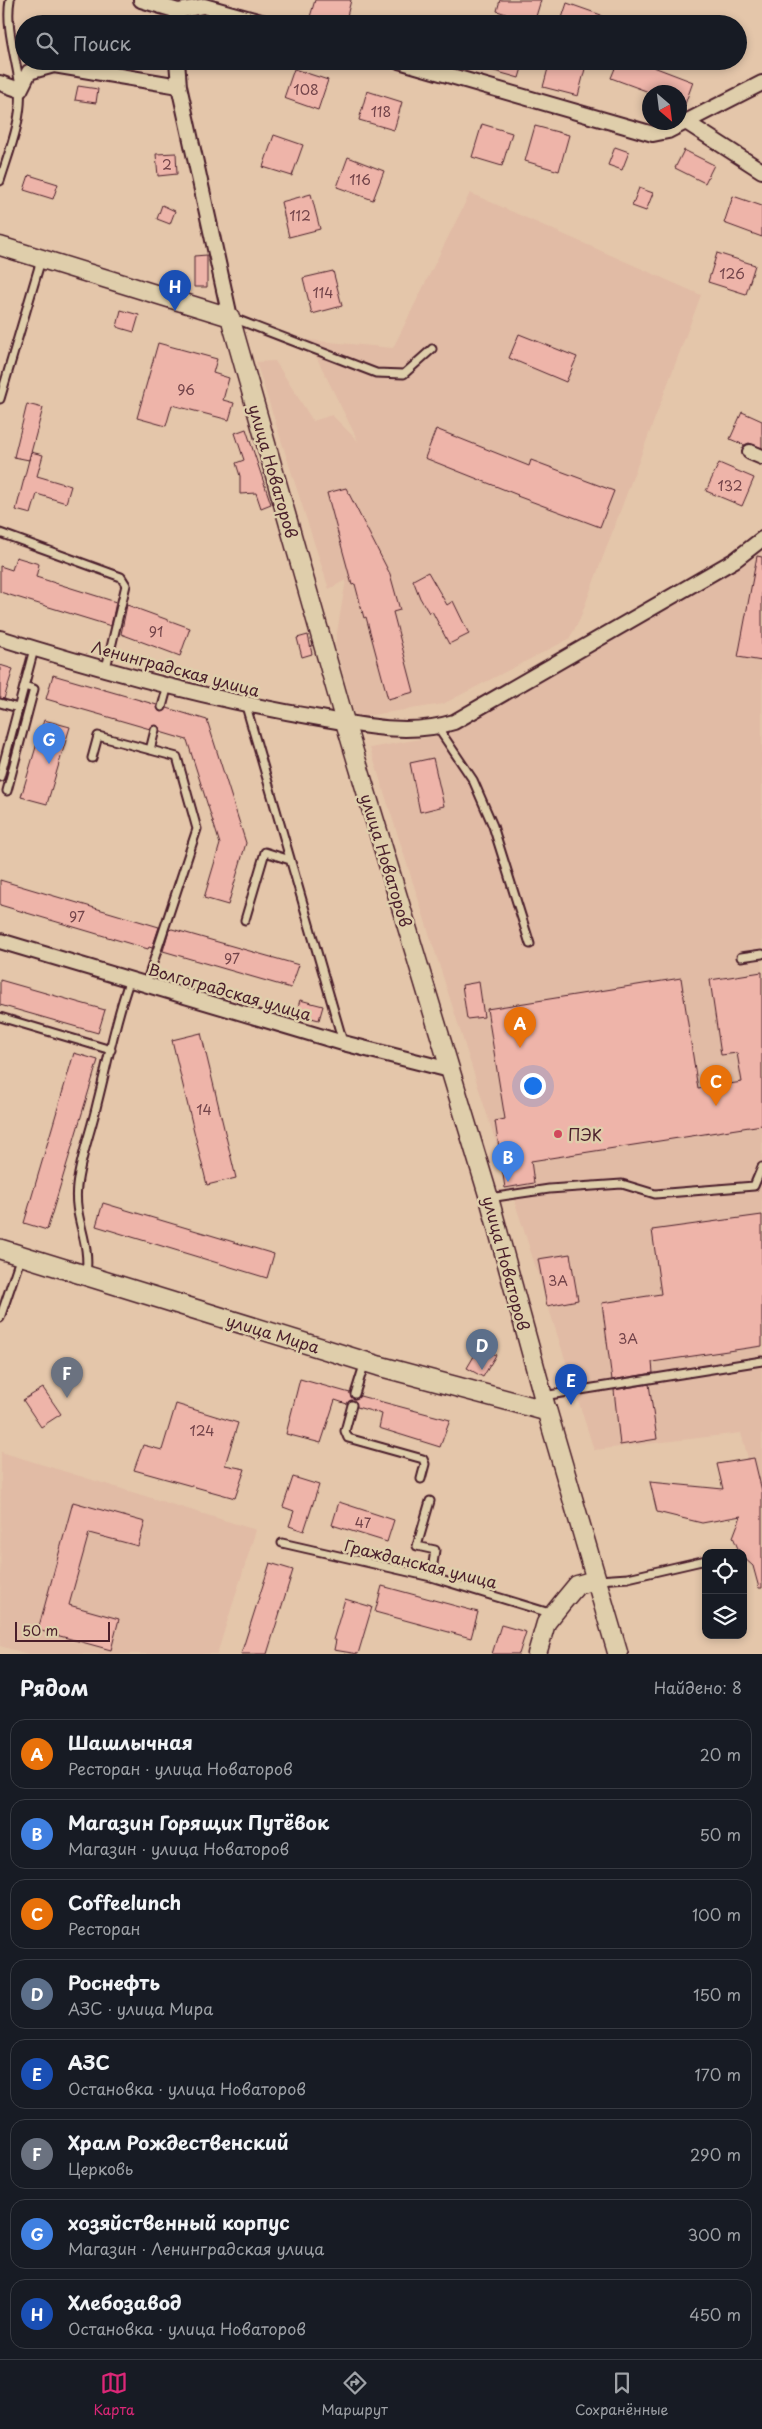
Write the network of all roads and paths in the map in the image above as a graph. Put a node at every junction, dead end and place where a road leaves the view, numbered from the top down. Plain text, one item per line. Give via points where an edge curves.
1 (10, 0) edge
2 (141, 0) edge
3 (171, 15) edge
4 (184, 15) edge
5 (236, 15) edge
6 (15, 57) edge
7 (17, 70) edge
8 (36, 70) edge
9 (84, 70) edge
10 (178, 70) edge
11 (430, 70) edge
12 (762, 83) edge
13 (0, 84) edge
14 (179, 86) junction
15 (20, 90) junction
16 (687, 121) edge
17 (687, 123) edge
18 (670, 130) edge
19 (762, 171) edge
20 (0, 181) edge
21 (0, 246) edge
22 (41, 258) junction
23 (230, 317) junction
24 (432, 349) dead end
25 (0, 399) edge
26 (0, 533) edge
27 (762, 539) edge
28 (0, 638) edge
29 (34, 649) junction
30 (106, 668) junction
31 (168, 685) junction
32 (24, 686) junction
33 (0, 703) edge
34 (246, 706) junction
35 (162, 707) dead end
36 (18, 708) junction
37 (345, 722) junction
38 (438, 728) junction
39 (155, 730) dead end
40 (150, 750) junction
41 (92, 758) dead end
42 (0, 777) edge
43 (8, 791) dead end
44 (290, 860) junction
45 (245, 920) dead end
46 (0, 941) edge
47 (530, 944) dead end
48 (762, 954) edge
49 (740, 957) dead end
50 (130, 979) junction
51 (146, 984) junction
52 (0, 1017) edge
53 (343, 1042) junction
54 (111, 1050) junction
55 (450, 1070) junction
56 (762, 1168) edge
57 (489, 1198) junction
58 (0, 1249) edge
59 (22, 1256) junction
60 (86, 1275) junction
61 (0, 1318) edge
62 (365, 1361) junction
63 (762, 1361) edge
64 (356, 1394) dead end
65 (545, 1404) junction
66 (352, 1405) dead end
67 (420, 1479) dead end
68 (430, 1501) dead end
69 (282, 1543) dead end
70 (702, 1561) edge
71 (432, 1577) junction
72 (595, 1580) junction
73 (553, 1614) junction
74 (537, 1654) edge
75 (618, 1654) edge

1 - 6 lane
2 - 3 street
4 - 5 street via 204,6
7 - 15 lane
8 - 15 street via 29,72
9 - 14 street
10 - 14 street, улица Новаторов
11 - 18 street via 653,134
12 - 16 street
13 - 15 street
14 - 23 street, улица Новаторов
15 - 20 lane via 16,124
17 - 19 street
21 - 22 street
22 - 23 street
22 - 25 lane
23 - 24 lane via 376,373 404,374
23 - 37 street, улица Новаторов
26 - 30 lane via 121,577 126,585
27 - 38 street via 735,560 454,722
28 - 29 street, Ленинградская улица
29 - 30 street, Ленинградская улица
29 - 32 lane
30 - 31 street, Ленинградская улица
31 - 34 street, Ленинградская улица
31 - 35 lane
32 - 36 lane
32 - 43 lane via 34,689
33 - 36 lane
34 - 37 street, Ленинградская улица
34 - 44 lane
36 - 42 lane
37 - 38 street, Ленинградская улица via 400,730
37 - 55 street, улица Новаторов
38 - 47 lane via 472,780 489,818
39 - 40 lane
40 - 41 lane via 98,736
40 - 51 lane via 177,757 197,829
44 - 45 lane via 265,852
44 - 53 lane
46 - 50 street, Волгоградская улица
48 - 49 lane
50 - 51 street, Волгоградская улица
50 - 54 lane via 117,1015
51 - 53 street, Волгоградская улица
52 - 54 lane
53 - 55 street, Волгоградская улица
54 - 60 lane via 77,1185 77,1212 89,1258
55 - 57 street, улица Новаторов
56 - 57 lane via 754,1186 655,1194 622,1184
57 - 65 street, улица Новаторов
58 - 59 main road, улица Мира
59 - 60 main road, улица Мира
59 - 61 lane
60 - 62 main road, улица Мира
62 - 64 lane
62 - 65 main road, улица Мира
63 - 65 lane
65 - 72 main road, улица Новаторов
66 - 67 lane via 345,1431 347,1436 423,1459 425,1464
68 - 71 lane via 417,1546 435,1550
69 - 71 lane, Гражданская улица
70 - 72 lane via 628,1578
71 - 73 lane, Гражданская улица
72 - 73 street via 577,1585
72 - 75 main road, улица Новаторов
73 - 74 street via 546,1623

